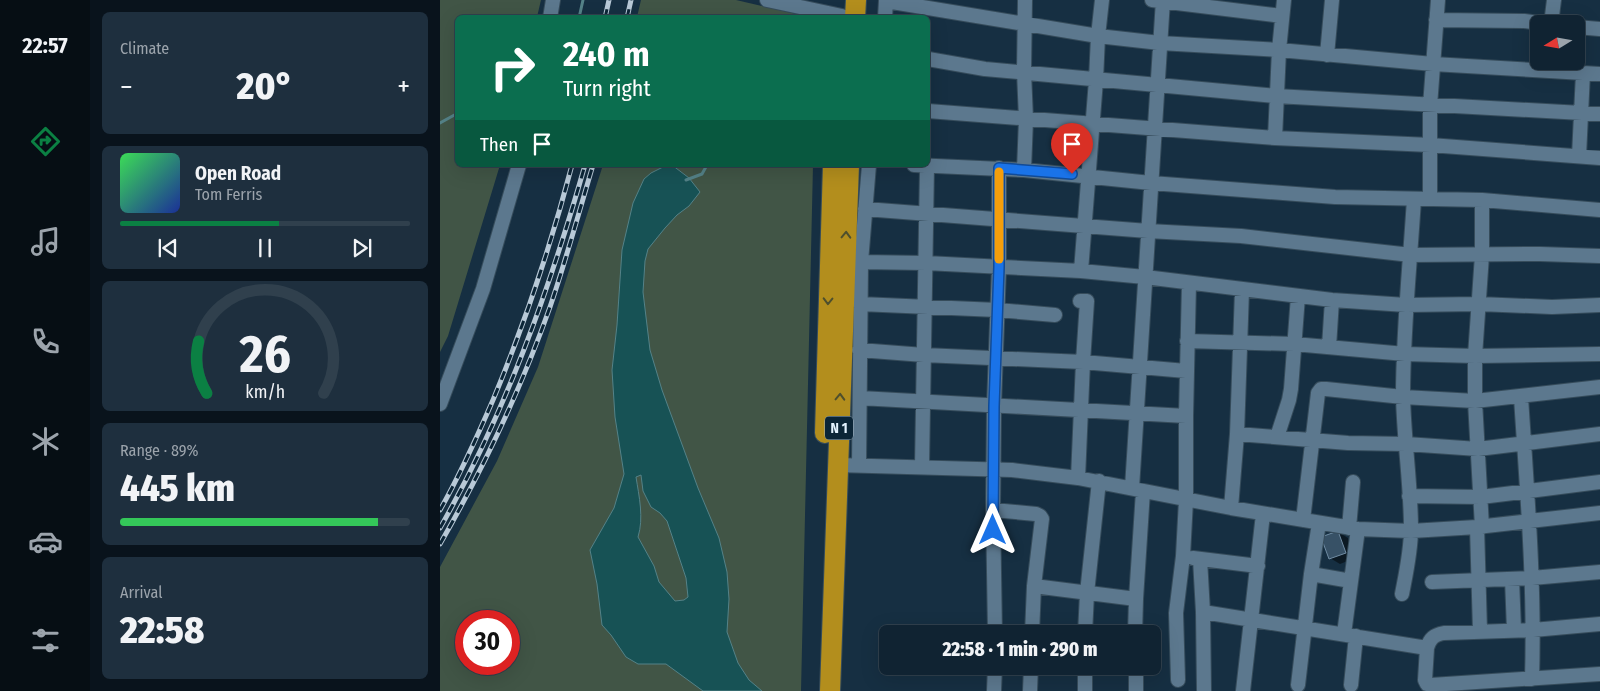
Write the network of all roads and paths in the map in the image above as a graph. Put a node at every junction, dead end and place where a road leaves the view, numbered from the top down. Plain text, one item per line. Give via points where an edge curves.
1 (553, 0) edge
2 (856, 0) edge
3 (886, 0) edge
4 (1025, 0) edge
5 (1102, 0) edge
6 (1284, 0) edge
7 (1332, 0) edge
8 (1438, 0) edge
9 (1554, 0) edge
10 (776, 1) edge
11 (1159, 1) edge
12 (845, 13) edge
13 (550, 15) edge
14 (885, 15) edge
15 (1551, 15) edge
16 (1282, 16) junction
17 (1436, 20) junction
18 (1530, 22) edge
19 (1025, 25) junction
20 (1585, 28) edge
21 (1600, 29) edge
22 (1098, 36) junction
23 (1160, 43) junction
24 (1279, 50) junction
25 (1327, 55) junction
26 (930, 60) edge
27 (1432, 64) junction
28 (1024, 72) junction
29 (1583, 73) junction
30 (1600, 74) edge
31 (1096, 80) junction
32 (1158, 85) junction
33 (1276, 96) junction
34 (1430, 106) junction
35 (930, 111) edge
36 (1581, 113) junction
37 (1600, 114) edge
38 (1026, 119) junction
39 (1092, 124) junction
40 (1155, 129) junction
41 (1275, 138) junction
42 (1430, 145) junction
43 (1579, 156) junction
44 (1600, 158) edge
45 (930, 166) edge
46 (518, 167) edge
47 (833, 167) edge
48 (849, 167) edge
49 (869, 167) edge
50 (927, 167) edge
51 (999, 168) junction
52 (1024, 170) junction
53 (1088, 176) junction
54 (1151, 183) junction
55 (1414, 198) junction
56 (1430, 199) junction
57 (1482, 200) junction
58 (865, 209) junction
59 (1600, 210) edge
60 (926, 214) junction
61 (999, 219) junction
62 (1084, 225) junction
63 (1148, 231) junction
64 (1411, 255) junction
65 (1482, 255) junction
66 (1600, 256) edge
67 (860, 262) junction
68 (926, 263) junction
69 (999, 267) junction
70 (1081, 271) junction
71 (1146, 277) junction
72 (1189, 283) junction
73 (1242, 290) junction
74 (1298, 296) junction
75 (1332, 300) junction
76 (1080, 301) dead end
77 (860, 304) junction
78 (1479, 304) junction
79 (1406, 305) junction
80 (1600, 305) edge
81 (925, 308) junction
82 (997, 310) junction
83 (1055, 315) dead end
84 (1187, 341) junction
85 (1240, 343) junction
86 (1294, 344) junction
87 (1329, 347) junction
88 (859, 350) junction
89 (1405, 354) junction
90 (1600, 354) edge
91 (924, 355) junction
92 (1475, 356) junction
93 (995, 358) junction
94 (1082, 362) junction
95 (1140, 367) junction
96 (1186, 371) junction
97 (1600, 387) edge
98 (1403, 397) junction
99 (1521, 397) junction
100 (860, 398) junction
101 (1475, 401) junction
102 (924, 402) junction
103 (440, 404) edge
104 (994, 406) junction
105 (1081, 411) junction
106 (1137, 414) junction
107 (1186, 416) junction
108 (1237, 434) junction
109 (1600, 434) edge
110 (1277, 437) junction
111 (1311, 440) junction
112 (1406, 444) junction
113 (1524, 444) junction
114 (1478, 449) junction
115 (837, 465) junction
116 (859, 466) junction
117 (922, 467) junction
118 (994, 470) junction
119 (1078, 478) junction
120 (1099, 481) junction
121 (1353, 482) dead end
122 (1600, 482) edge
123 (1138, 489) junction
124 (1528, 492) junction
125 (1409, 496) junction
126 (1481, 497) junction
127 (1186, 500) junction
128 (1230, 508) junction
129 (993, 510) junction
130 (1600, 513) edge
131 (1263, 514) junction
132 (1303, 520) junction
133 (1530, 522) junction
134 (1319, 523) junction
135 (1479, 527) junction
136 (1354, 529) junction
137 (1411, 531) junction
138 (1182, 556) junction
139 (1200, 559) junction
140 (1258, 566) junction
141 (1600, 572) edge
142 (1311, 574) junction
143 (1532, 578) junction
144 (1512, 579) junction
145 (1351, 580) junction
146 (1478, 580) junction
147 (1432, 582) dead end
148 (1034, 586) junction
149 (1087, 593) junction
150 (1402, 594) dead end
151 (1136, 599) junction
152 (1203, 612) junction
153 (1252, 620) junction
154 (1600, 624) edge
155 (995, 625) edge
156 (1032, 625) edge
157 (1085, 625) edge
158 (1136, 625) edge
159 (1305, 629) junction
160 (1514, 630) junction
161 (1533, 630) junction
162 (1480, 631) junction
163 (1350, 635) junction
164 (1426, 648) junction
165 (1600, 674) edge
166 (995, 675) edge
167 (1031, 675) edge
168 (1085, 675) edge
169 (1136, 675) edge
170 (1532, 679) junction
171 (1178, 680) dead end
172 (1351, 684) dead end
173 (1298, 685) dead end
174 (820, 691) edge
175 (830, 691) edge
176 (994, 691) edge
177 (1030, 691) edge
178 (1085, 691) edge
179 (1136, 691) edge
180 (1204, 691) edge
181 (1243, 691) edge

1 - 13 street
2 - 12 highway
3 - 14 street
3 - 19 street
4 - 19 street
5 - 22 street
6 - 16 street
7 - 25 street
8 - 17 street
9 - 15 street
10 - 12 street
11 - 16 street
11 - 23 street
16 - 24 street
17 - 18 street
17 - 27 street
19 - 22 street
19 - 28 street
20 - 21 street
22 - 23 street
22 - 31 street
23 - 24 street
23 - 32 street
24 - 25 street
24 - 33 street
25 - 27 street
26 - 28 street
27 - 29 street
27 - 34 street
28 - 31 street
28 - 38 street
29 - 30 street
29 - 36 street
31 - 32 street
31 - 39 street
32 - 33 street
32 - 40 street
33 - 34 street
33 - 41 street
34 - 36 street
34 - 42 street
35 - 38 street
36 - 37 street
36 - 43 street
38 - 39 street
38 - 52 street
39 - 40 street
39 - 53 street
40 - 41 street
40 - 54 street
41 - 42 street
42 - 43 street
42 - 56 street
43 - 44 street
45 - 51 street
46 - 103 street via 483,289
47 -> 174 highway, N 1
115 -> 48 highway, N 1
49 - 58 street
50 - 60 street
51 - 52 street
51 - 61 street
52 - 53 street
53 - 54 street
53 - 62 street
54 - 55 street via 1335,197
54 - 63 street
55 - 56 street
55 - 64 street
56 - 57 street
57 - 59 street
57 - 65 street
58 - 60 street
58 - 67 street
60 - 61 street
60 - 68 street
61 - 62 street
61 - 69 street
62 - 63 street
62 - 70 street
63 - 64 street via 1241,236
63 - 71 street
64 - 65 street
64 - 79 street
65 - 66 street
65 - 78 street
67 - 68 street
67 - 77 street
68 - 69 street
68 - 81 street
69 - 70 street
69 - 82 street
70 - 71 street
71 - 72 street
71 - 95 street
72 - 73 street
72 - 84 street
73 - 74 street
73 - 85 street
74 - 75 street
74 - 86 street
75 - 79 street
75 - 87 street
76 - 94 street via 1087,302
77 - 81 street
77 - 88 street
78 - 79 street
78 - 80 street
78 - 92 street
79 - 89 street
81 - 82 street
81 - 91 street
82 - 83 street
82 - 93 street
84 - 85 street
84 - 96 street
85 - 86 street
85 - 108 street
86 - 87 street
86 - 110 street via 1289,400
87 - 89 street
88 - 91 street
88 - 100 street
89 - 92 street
89 - 98 street
90 - 92 street
91 - 93 street
91 - 102 street
92 - 101 street
93 - 94 street
93 - 104 street
94 - 95 street
94 - 105 street
95 - 96 street
95 - 106 street
96 - 107 street
97 - 99 street
98 - 101 street
98 - 111 street via 1321,389
98 - 112 street
99 - 101 street
99 - 113 street
100 - 102 street
100 - 116 street
101 - 114 street
102 - 104 street
102 - 117 street
104 - 105 street
104 - 118 street
105 - 106 street
105 - 119 street
106 - 107 street
106 - 123 street
107 - 127 street
108 - 110 street
108 - 128 street
109 - 113 street
110 - 111 street
111 - 112 street
111 - 132 street
112 - 114 street
112 - 125 street
113 - 114 street
113 - 124 street
114 - 126 street
115 - 116 street
115 - 175 highway, N 1
116 - 117 street
117 - 118 street
118 - 119 street
118 - 129 street
119 - 120 street
120 - 123 street
120 - 149 street
121 - 136 street
122 - 124 street
123 - 127 street
123 - 151 street
124 - 126 street
124 - 133 street
125 - 126 street
125 - 137 street
126 - 135 street
127 - 128 street
127 - 138 street
128 - 131 street
129 - 148 street via 1036,514 1042,519
129 - 155 street
130 - 133 street
131 - 132 street
131 - 140 street
132 - 134 street
133 - 135 street
133 - 143 street
134 - 136 street
134 - 142 street
135 - 137 street
135 - 146 street
136 - 137 street
136 - 145 street
137 - 150 street
138 - 139 street
138 - 171 street via 1176,613
139 - 140 street
139 - 152 street
140 - 153 street
141 - 143 street
142 - 145 street
142 - 159 street
143 - 144 street
143 - 161 street
144 - 146 street
144 - 160 street
145 - 163 street
146 - 147 street
146 - 162 street
148 - 149 street
148 - 156 street
149 - 151 street
149 - 157 street
151 - 158 street
152 - 153 street
152 - 180 street
153 - 159 street
153 - 181 street
154 - 161 street
159 - 163 street
159 - 173 street
160 - 161 street
160 - 162 street
161 - 170 street
162 - 164 street via 1436,635
163 - 164 street
163 - 172 street
164 - 170 street via 1424,680 1431,685
165 - 170 street
166 - 176 street
167 - 177 street
168 - 178 street
169 - 179 street

